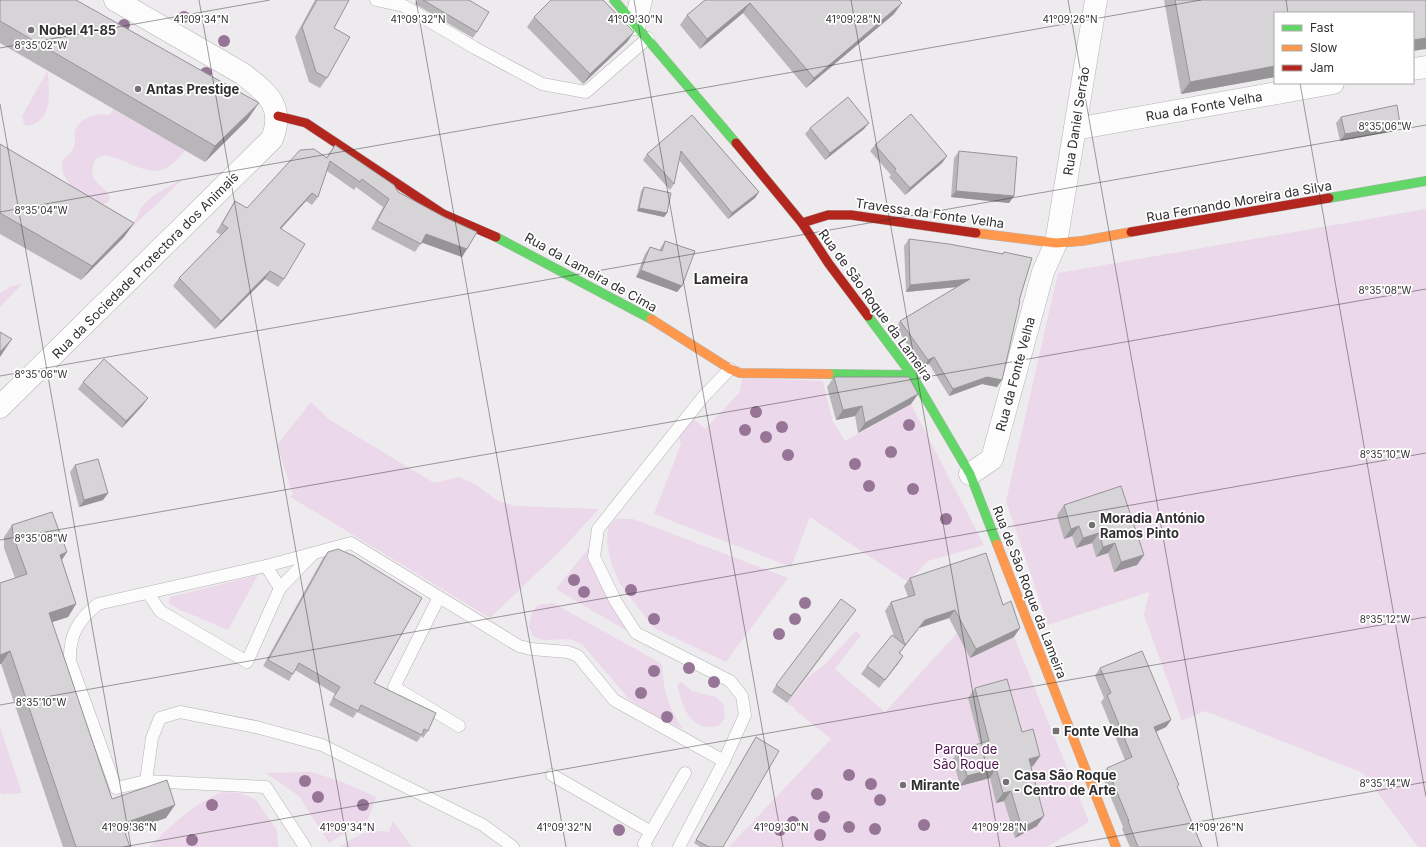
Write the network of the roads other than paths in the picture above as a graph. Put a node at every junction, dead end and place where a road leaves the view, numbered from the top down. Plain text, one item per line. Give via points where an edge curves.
1 (115, 0) edge
2 (376, 0) edge
3 (614, 0) edge
4 (641, 0) edge
5 (1096, 0) edge
6 (641, 31) junction
7 (1426, 67) edge
8 (1414, 69) edge
9 (1328, 84) edge
10 (278, 116) junction
11 (1075, 129) junction
12 (1426, 181) edge
13 (802, 223) junction
14 (1056, 243) junction
15 (730, 370) junction
16 (912, 375) junction
17 (0, 407) edge
18 (970, 474) junction
19 (314, 553) junction
20 (266, 566) junction
21 (280, 588) junction
22 (148, 593) junction
23 (439, 597) junction
24 (459, 726) dead end
25 (724, 761) junction
26 (685, 773) dead end
27 (552, 775) dead end
28 (146, 781) junction
29 (651, 832) junction
30 (305, 847) edge
31 (513, 847) edge
32 (646, 847) edge
33 (679, 847) edge
34 (1116, 847) edge

1 - 10 street via 243,74 264,91 273,102
2 - 6 lane via 404,6 542,84 586,92
3 - 6 street, Rua de São Roque da Lameira
4 - 6 street
5 - 11 street, Rua Daniel Serrão
6 - 13 street, Rua de São Roque da Lameira
7 - 8 street
9 - 11 street, Rua da Fonte Velha
10 - 15 street, Rua da Lameira de Cima via 306,123 443,214 512,244 651,319
10 - 17 street, Rua da Sociedade Protectora dos Animais via 272,139
11 - 14 street, Rua Daniel Serrão
12 - 14 street, Rua Fernando Moreira da Silva via 1082,241
13 - 14 street, Travessa da Fonte Velha via 828,215 851,215
13 - 16 street, Rua de São Roque da Lameira via 829,264
14 - 18 street, Rua da Fonte Velha via 1043,272 992,459
15 - 16 street, Rua da Lameira de Cima via 740,373
15 - 25 lane via 703,397 598,529 594,557 616,602 636,634 730,681 742,696 745,715
16 - 18 street, Rua de São Roque da Lameira
18 - 34 street, Rua de São Roque da Lameira
19 - 20 lane
19 - 21 lane
19 - 23 lane via 351,543
20 - 21 lane
20 - 22 lane
21 - 22 lane via 247,662 160,611
22 - 28 lane via 98,604 84,616 70,646 70,661 116,788
23 - 24 lane via 394,687
23 - 25 lane via 519,646 568,652 578,656 614,700
25 - 33 lane
26 - 29 lane
27 - 29 lane
28 - 30 lane via 266,787
28 - 31 lane via 152,738 160,718 180,712 256,727 322,745 483,825
29 - 32 lane via 644,844

